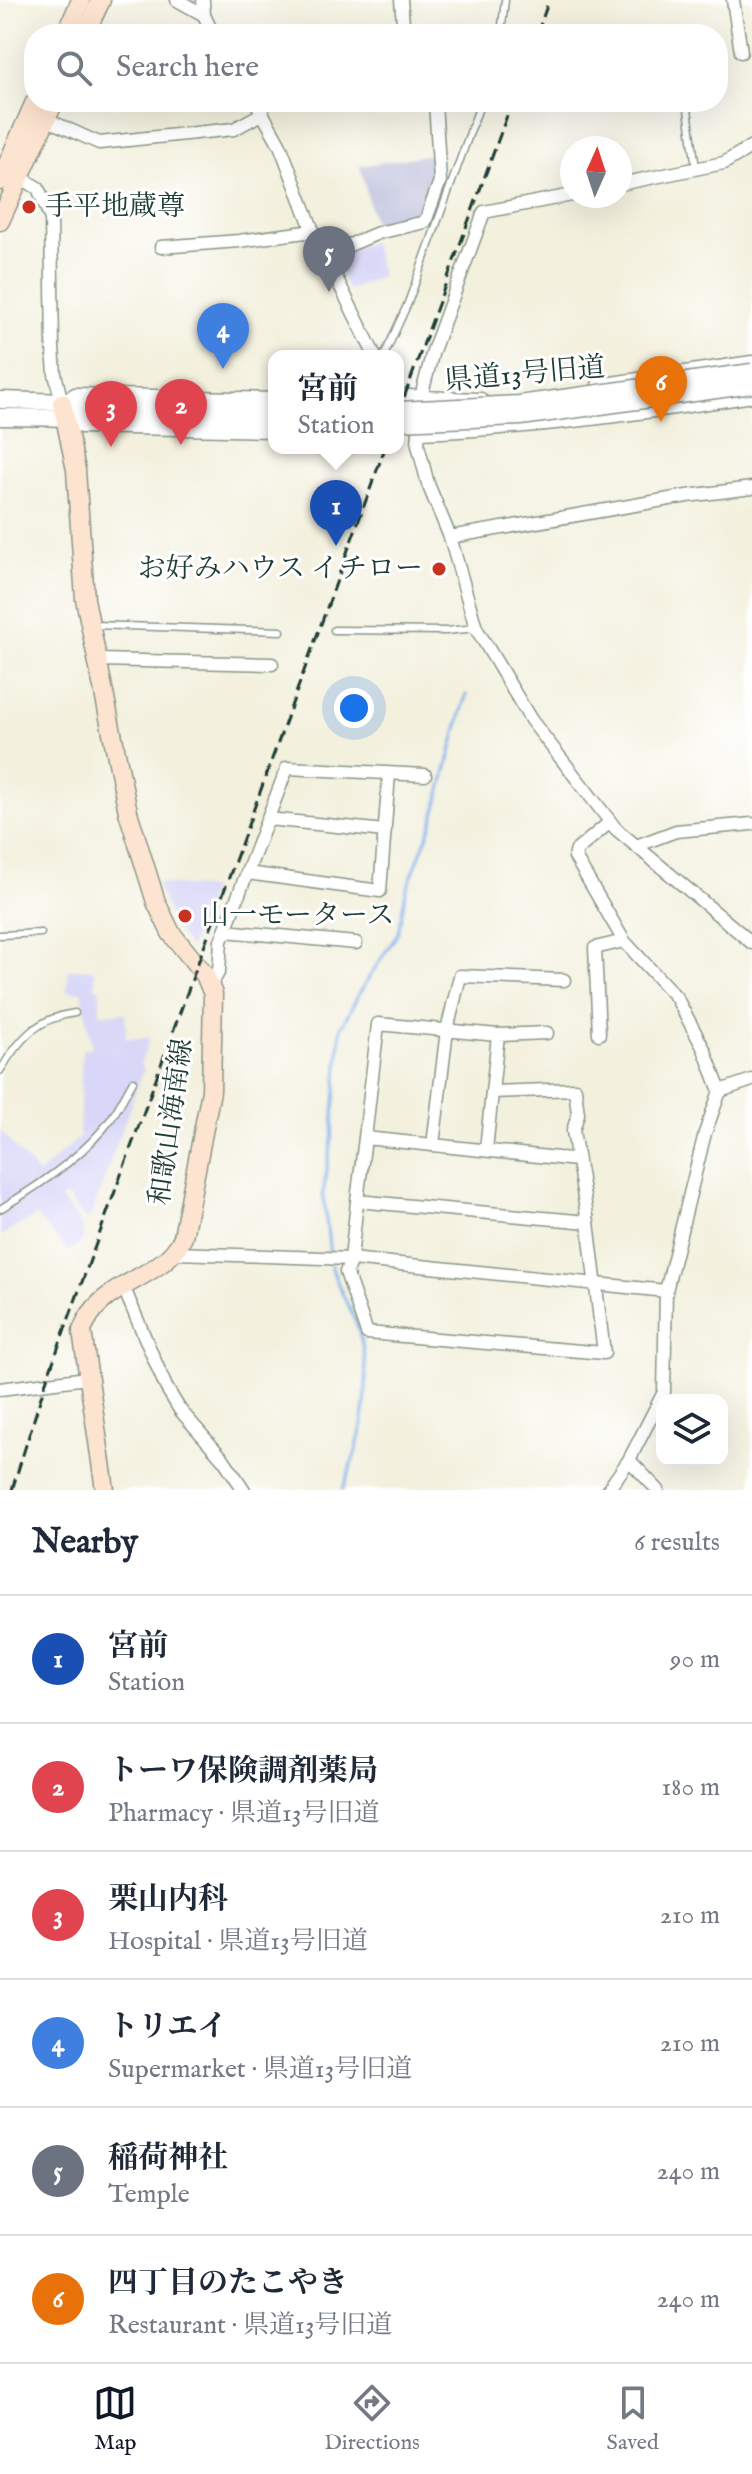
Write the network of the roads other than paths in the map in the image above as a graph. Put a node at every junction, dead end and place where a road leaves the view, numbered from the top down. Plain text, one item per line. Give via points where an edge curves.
1 (81, 0) edge
2 (101, 0) edge
3 (177, 0) edge
4 (204, 0) edge
5 (401, 0) edge
6 (505, 0) edge
7 (733, 0) edge
8 (204, 15) junction
9 (70, 24) edge
10 (90, 24) edge
11 (208, 24) edge
12 (403, 24) edge
13 (502, 24) edge
14 (741, 52) dead end
15 (40, 112) edge
16 (46, 112) edge
17 (254, 112) edge
18 (263, 112) edge
19 (436, 112) edge
20 (477, 112) edge
21 (688, 112) edge
22 (752, 146) edge
23 (696, 168) junction
24 (8, 175) edge
25 (632, 181) edge
26 (560, 197) edge
27 (0, 221) edge
28 (313, 231) junction
29 (161, 247) dead end
30 (326, 255) junction
31 (372, 350) edge
32 (387, 350) edge
33 (752, 362) edge
34 (752, 372) edge
35 (752, 385) edge
36 (404, 396) edge
37 (752, 396) edge
38 (421, 397) junction
39 (268, 399) edge
40 (0, 400) edge
41 (268, 408) edge
42 (64, 410) junction
43 (404, 410) edge
44 (117, 411) junction
45 (0, 417) edge
46 (268, 420) edge
47 (404, 422) edge
48 (268, 431) edge
49 (419, 433) junction
50 (752, 488) edge
51 (450, 537) junction
52 (90, 625) junction
53 (476, 628) junction
54 (334, 630) dead end
55 (281, 631) dead end
56 (97, 660) junction
57 (272, 664) dead end
58 (389, 774) junction
59 (425, 775) dead end
60 (268, 819) junction
61 (610, 822) junction
62 (752, 824) edge
63 (385, 831) junction
64 (636, 846) junction
65 (247, 873) junction
66 (225, 931) junction
67 (41, 933) dead end
68 (0, 935) edge
69 (624, 941) junction
70 (356, 943) dead end
71 (752, 943) edge
72 (564, 980) dead end
73 (211, 985) junction
74 (75, 1013) dead end
75 (447, 1030) junction
76 (547, 1033) dead end
77 (599, 1034) dead end
78 (498, 1035) junction
79 (0, 1071) edge
80 (752, 1080) edge
81 (133, 1081) dead end
82 (720, 1091) junction
83 (492, 1092) junction
84 (365, 1138) junction
85 (433, 1145) junction
86 (486, 1150) junction
87 (577, 1160) junction
88 (357, 1201) junction
89 (0, 1209) edge
90 (588, 1222) junction
91 (176, 1253) junction
92 (351, 1259) junction
93 (595, 1283) junction
94 (123, 1286) junction
95 (666, 1291) junction
96 (87, 1378) junction
97 (0, 1389) edge
98 (629, 1460) junction
99 (105, 1490) edge
100 (244, 1490) edge
101 (608, 1490) edge
102 (658, 1490) edge

1 - 9 main road
2 - 10 main road
3 - 8 street
4 - 8 street
5 - 12 street
6 - 13 lane
7 - 14 street
8 - 11 street
15 - 24 main road
16 - 17 street via 99,143 234,129
18 - 28 street
19 - 30 street via 440,181 425,222 378,233
20 - 32 lane
21 - 23 lane
22 - 23 street via 724,163
23 - 25 street
24 - 27 main road
24 - 42 street via 38,188 51,219 53,348
26 - 38 street via 484,212
28 - 29 street
28 - 30 street
30 - 31 street
33 - 38 street via 538,395
34 - 43 street, 県道13号旧道, bridge via 519,404
35 - 47 street, 県道13号旧道, bridge via 521,417
36 - 38 street
37 - 49 street via 541,425
38 - 49 street
39 - 42 street via 75,394
40 - 42 street
41 - 44 street
42 - 44 street
42 - 45 street
42 - 48 street via 81,427
42 - 52 main road via 76,470
44 - 46 street
49 - 51 street via 428,484
50 - 51 street
51 - 53 street
52 - 55 lane
52 - 56 main road
53 - 54 lane
53 - 61 street via 531,720
56 - 57 street
56 - 73 main road via 128,812 156,902 171,933
58 - 59 street
58 - 60 street via 287,768
58 - 63 street
60 - 63 street
60 - 65 street
61 - 64 street
61 - 69 street via 575,857
62 - 64 street via 676,831
63 - 65 street via 380,891
64 - 71 street
65 - 66 street
66 - 70 street
66 - 73 street via 219,971
67 - 68 lane
69 - 77 street via 595,948
69 - 82 street via 676,997
72 - 75 street via 460,976
73 - 91 main road, 和歌山海南線 via 211,1091
74 - 79 lane via 36,1026
75 - 78 street
75 - 84 street via 378,1024
75 - 85 street
76 - 78 street
78 - 83 street
80 - 82 street
81 - 89 lane via 90,1142 34,1189
82 - 95 street
83 - 86 street
83 - 87 street via 575,1089
84 - 85 street
84 - 88 street
85 - 86 street
86 - 87 street
87 - 90 street
88 - 90 street
88 - 92 street
90 - 93 street
91 - 92 street
91 - 94 main road
92 - 93 street
92 - 93 street via 346,1272 367,1333 604,1353
93 - 95 street
94 - 96 main road via 104,1298 85,1321
94 - 100 street via 166,1387
95 - 98 street via 664,1392
96 - 97 street
96 - 99 main road
98 - 101 street
98 - 102 street

